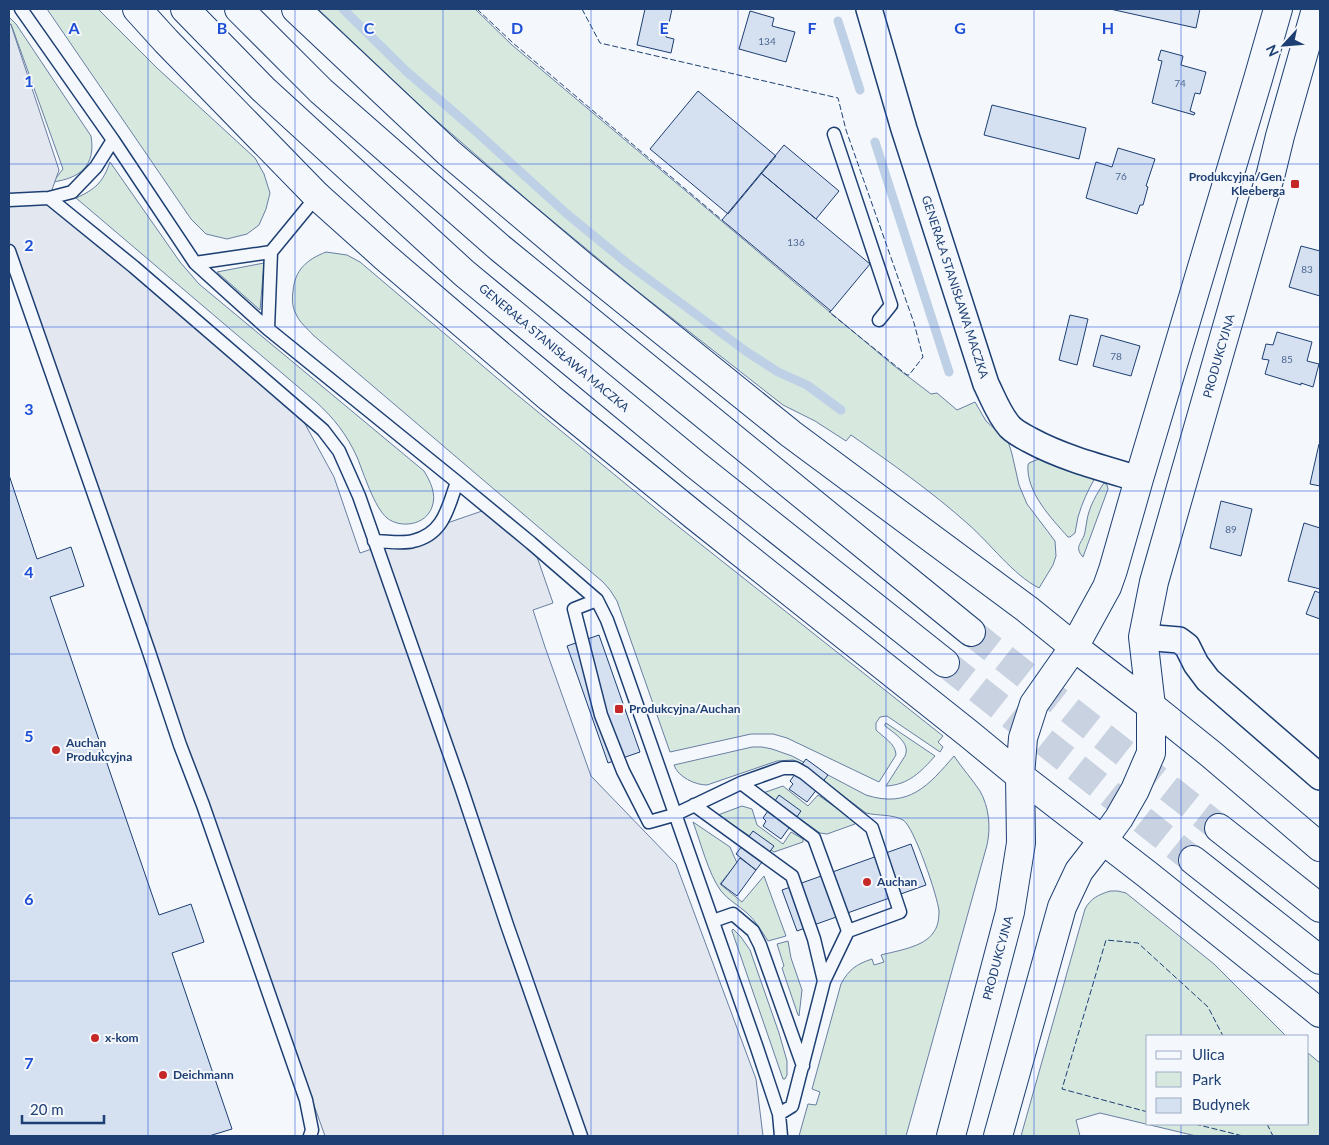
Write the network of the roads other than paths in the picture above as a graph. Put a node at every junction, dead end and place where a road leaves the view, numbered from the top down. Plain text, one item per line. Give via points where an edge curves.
1 (21, 9) edge
2 (137, 9) edge
3 (185, 9) edge
4 (239, 9) edge
5 (296, 9) edge
6 (869, 9) edge
7 (1278, 9) edge
8 (1316, 9) edge
9 (1258, 79) junction
10 (1293, 90) junction
11 (834, 134) dead end
12 (113, 140) junction
13 (318, 196) junction
14 (49, 198) junction
15 (9, 200) edge
16 (9, 251) edge
17 (271, 252) junction
18 (196, 263) junction
19 (879, 320) dead end
20 (268, 329) junction
21 (1139, 479) junction
22 (457, 482) junction
23 (374, 541) junction
24 (597, 600) junction
25 (971, 632) tunnel mouth
26 (1143, 637) junction
27 (1074, 647) junction
28 (944, 663) tunnel mouth
29 (1151, 706) junction
30 (1020, 776) junction
31 (1320, 777) edge
32 (741, 784) junction
33 (694, 806) junction
34 (674, 815) junction
35 (1219, 828) tunnel mouth
36 (1103, 840) junction
37 (1320, 847) edge
38 (1193, 860) tunnel mouth
39 (1320, 908) edge
40 (712, 921) junction
41 (848, 931) junction
42 (1320, 960) edge
43 (824, 981) junction
44 (1320, 1013) edge
45 (803, 1066) junction
46 (779, 1114) junction
47 (311, 1133) edge
48 (581, 1136) edge
49 (781, 1136) edge
50 (951, 1136) edge
51 (998, 1136) edge

1 - 12 lane
2 - 13 main road
3 - 28 main road, GENERAŁA STANISŁAWA MACZKA via 263,89 464,273 696,465
4 - 25 main road via 321,91 500,248
5 - 27 main road via 449,153 585,268 791,434
6 - 21 street, GENERAŁA STANISŁAWA MACZKA via 986,384 1004,419 1016,432 1050,450
7 - 9 main road
8 - 10 main road, PRODUKCYJNA
9 - 10 main road
9 - 21 main road
10 - 26 main road, PRODUKCYJNA via 1154,582
11 - 19 lane via 891,305
12 - 14 lane via 96,167 72,192
12 - 18 lane
13 - 17 lane
13 - 30 main road via 550,398
14 - 15 lane
14 - 23 lane via 323,430 339,451
16 - 47 lane via 306,1100
17 - 18 lane
17 - 20 lane
18 - 20 lane
20 - 22 lane
21 - 27 main road via 1107,587
22 - 23 lane via 445,515 438,528 428,536 412,542
22 - 24 lane
23 - 48 lane
24 - 34 lane via 616,645
24 - 34 lane via 574,609 601,715 622,771 649,822
26 - 29 main road, PRODUKCYJNA
26 - 31 street via 1179,640 1187,646 1208,680
27 - 29 main road
27 - 30 main road, PRODUKCYJNA via 1034,704 1023,738
29 - 36 main road, PRODUKCYJNA via 1151,753 1136,790
29 - 37 main road
30 - 36 main road
30 - 50 main road, PRODUKCYJNA via 1021,843 1010,912
32 - 33 lane
32 - 41 lane via 814,838
32 - 41 lane via 784,768 795,768 872,828 900,912
33 - 34 lane
33 - 43 lane via 792,876 814,939
34 - 40 lane
35 - 39 main road
36 - 44 main road
36 - 51 main road via 1079,871 1062,907
38 - 42 main road
40 - 45 lane via 733,914 753,931
40 - 46 lane
41 - 43 lane
43 - 45 lane
45 - 46 lane via 792,1106
46 - 49 lane

